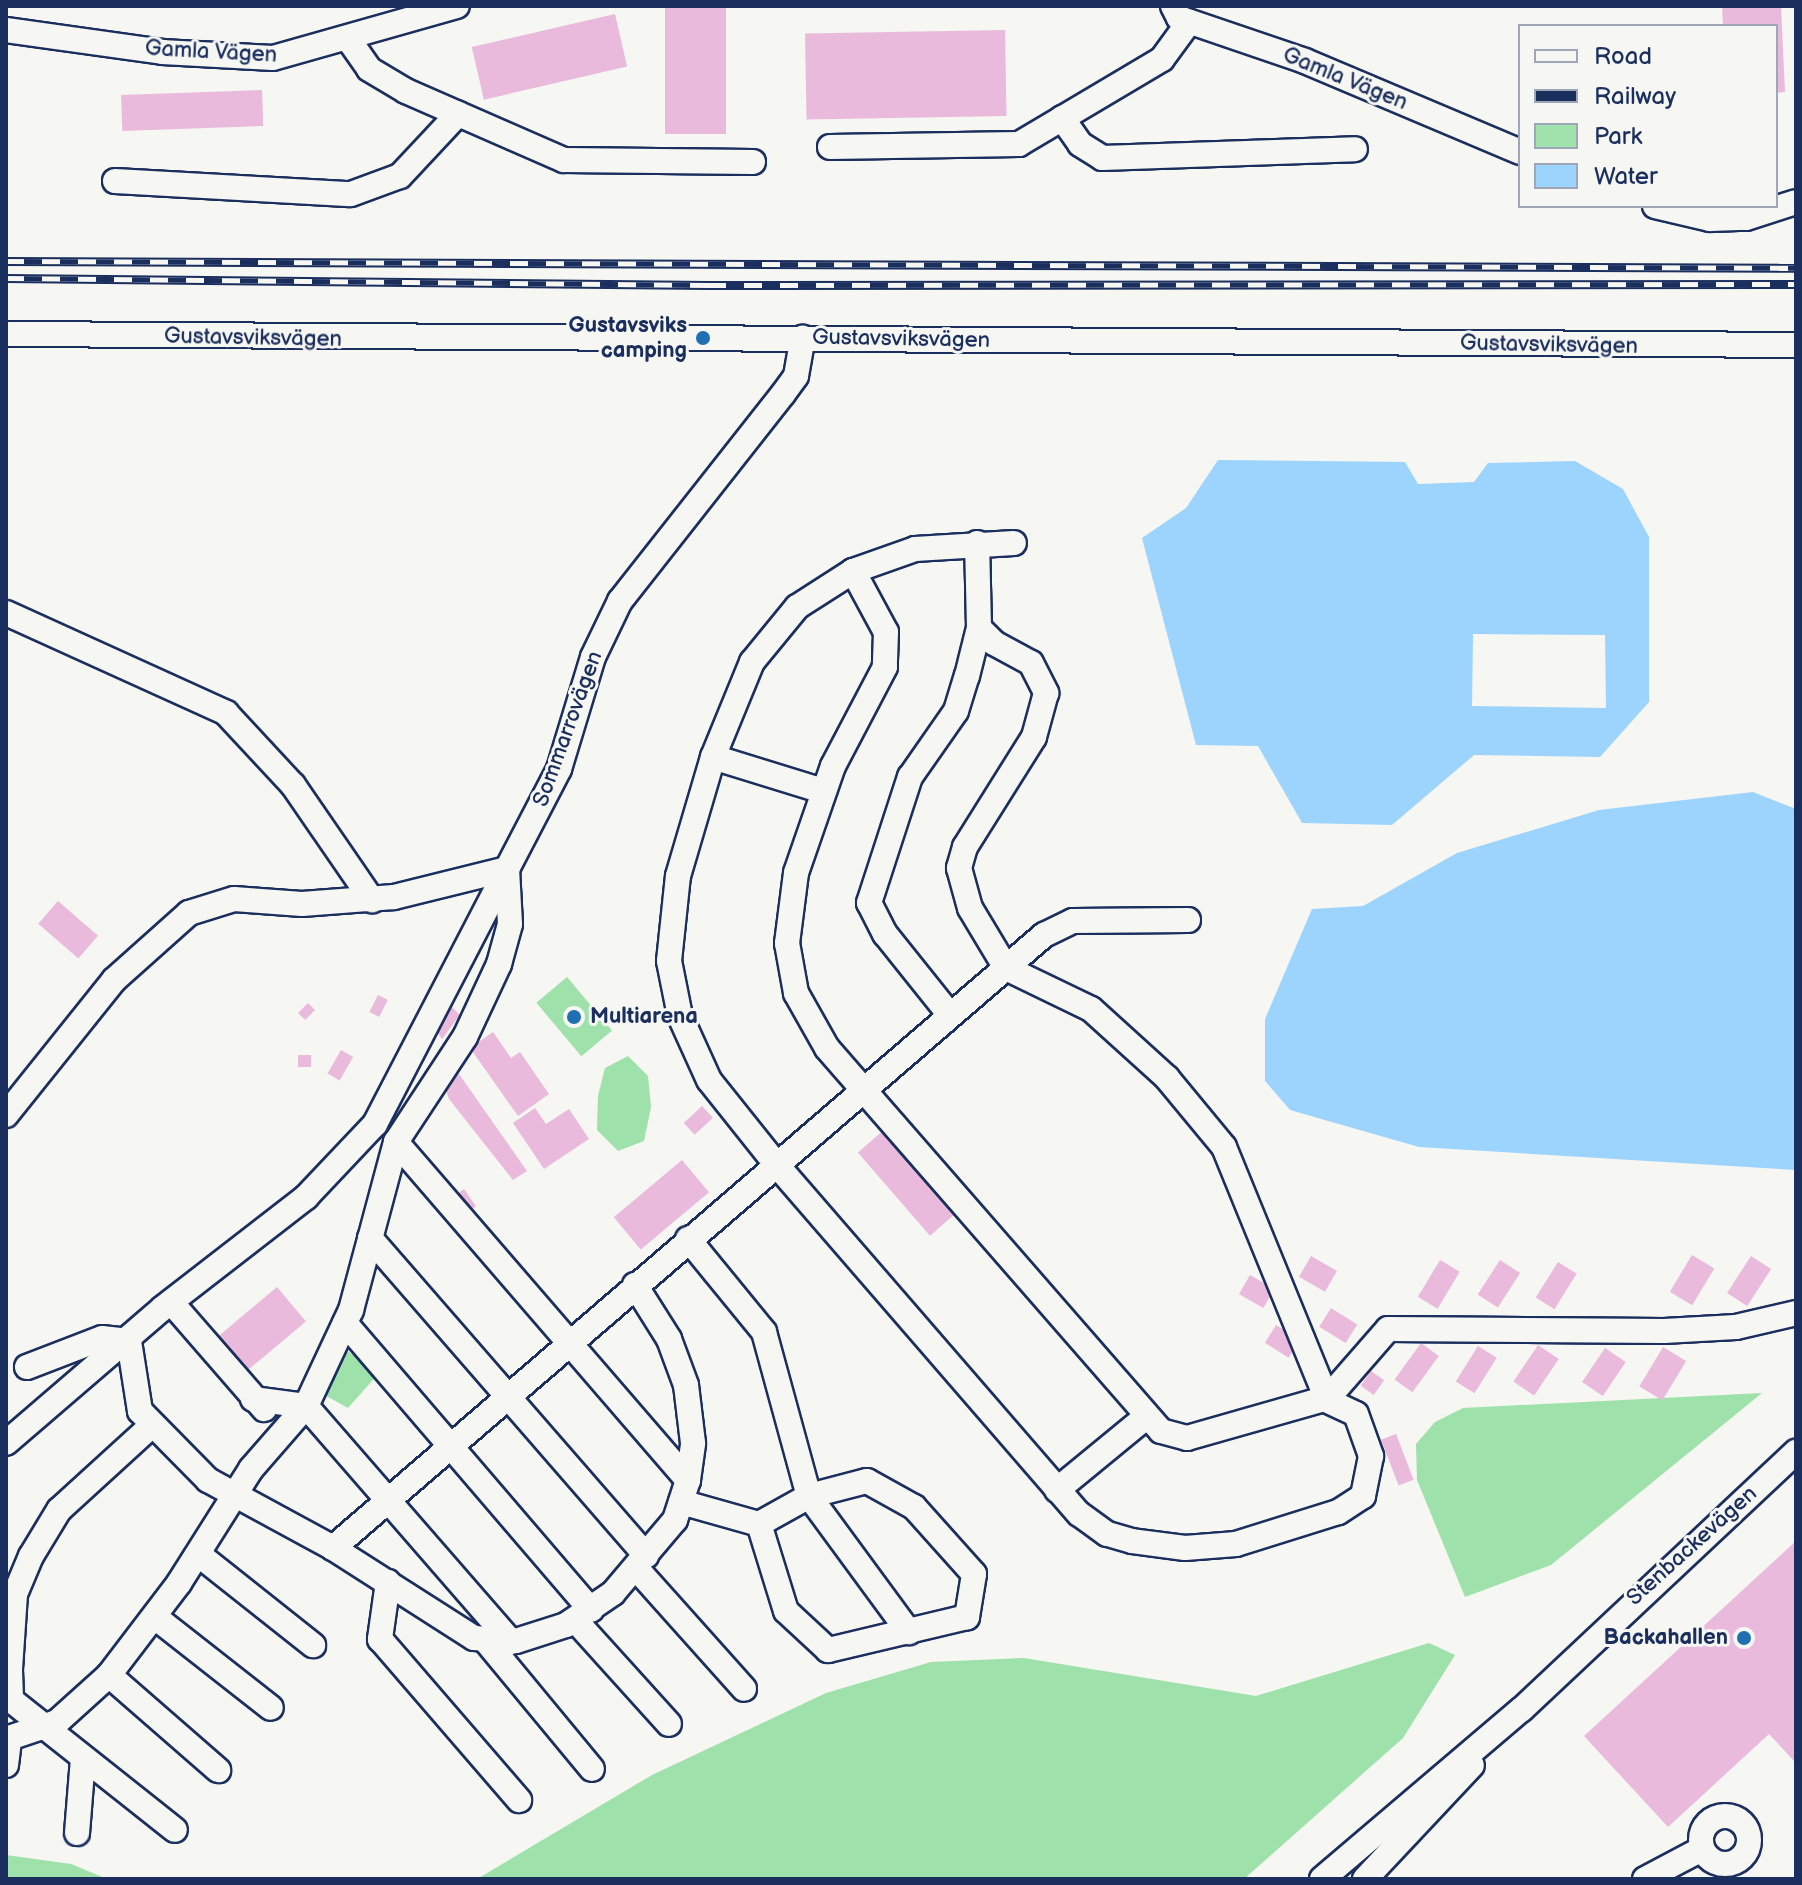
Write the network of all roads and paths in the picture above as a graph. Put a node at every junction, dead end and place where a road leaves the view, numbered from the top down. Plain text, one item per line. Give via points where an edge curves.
1 (453, 7) edge
2 (1181, 14) edge
3 (6, 30) edge
4 (349, 40) junction
5 (458, 114) junction
6 (1062, 118) junction
7 (830, 147) dead end
8 (1355, 149) dead end
9 (1518, 151) edge
10 (753, 162) dead end
11 (115, 181) dead end
12 (1663, 208) edge
13 (1777, 208) edge
14 (6, 334) edge
15 (803, 338) junction
16 (1796, 345) edge
17 (977, 543) junction
18 (1014, 543) dead end
19 (853, 571) junction
20 (6, 613) edge
21 (979, 628) junction
22 (713, 757) junction
23 (823, 791) junction
24 (507, 869) junction
25 (372, 900) junction
26 (1188, 920) dead end
27 (1006, 968) junction
28 (950, 1015) junction
29 (415, 1043) junction
30 (445, 1060) junction
31 (863, 1090) junction
32 (6, 1115) edge
33 (396, 1142) junction
34 (776, 1164) junction
35 (370, 1238) junction
36 (688, 1239) junction
37 (635, 1285) junction
38 (171, 1302) junction
39 (1796, 1313) edge
40 (345, 1323) junction
41 (129, 1341) junction
42 (568, 1345) junction
43 (27, 1367) dead end
44 (509, 1395) junction
45 (253, 1399) junction
46 (1327, 1399) junction
47 (306, 1406) junction
48 (1146, 1417) junction
49 (292, 1426) junction
50 (150, 1427) junction
51 (6, 1443) edge
52 (450, 1446) junction
53 (1796, 1452) edge
54 (1057, 1490) junction
55 (684, 1491) junction
56 (238, 1496) junction
57 (391, 1496) junction
58 (809, 1496) junction
59 (759, 1524) junction
60 (333, 1548) junction
61 (198, 1554) junction
62 (641, 1562) junction
63 (388, 1582) junction
64 (583, 1615) junction
65 (155, 1617) junction
66 (909, 1632) junction
67 (486, 1641) junction
68 (511, 1642) junction
69 (313, 1645) dead end
70 (109, 1675) junction
71 (744, 1689) dead end
72 (271, 1708) dead end
73 (1522, 1709) junction
74 (669, 1724) dead end
75 (45, 1728) junction
76 (8, 1739) edge
77 (83, 1759) junction
78 (6, 1765) edge
79 (592, 1769) dead end
80 (218, 1770) dead end
81 (519, 1800) dead end
82 (175, 1830) dead end
83 (77, 1833) dead end
84 (1702, 1849) dead end
85 (1322, 1879) edge
86 (1365, 1879) edge
87 (1645, 1879) edge

1 - 4 street, Gamla Vägen
2 - 6 street via 1162,59
2 - 9 street, Gamla Vägen
3 - 4 street, Gamla Vägen via 235,58 273,58
4 - 5 street via 369,69
5 - 10 street via 564,160
5 - 11 street via 400,176 351,194
6 - 7 street via 1019,144
6 - 8 street via 1080,144 1102,158
12 - 13 street via 1710,219 1746,218
14 - 15 street, Gustavsviksvägen
15 - 16 street, Gustavsviksvägen
15 - 24 street, Sommarrovägen via 796,376 620,601 593,657 559,769
17 - 18 street
17 - 19 street via 915,549
17 - 21 street
19 - 22 street via 797,607 752,662
19 - 23 street via 878,610 888,650 885,667
20 - 25 street via 226,713 293,785
21 - 27 street via 994,643 1031,663 1046,693 1034,737 965,847 959,868 970,908
21 - 28 street via 956,711 910,777 869,903 885,934
22 - 23 street
22 - 34 street via 678,876 669,961 690,1045
23 - 31 street via 796,873 788,968 806,1020
24 - 25 street
24 - 29 street, Sommarrovägen
24 - 30 street via 510,924 499,964 476,1018
25 - 32 street via 234,899 189,913 106,989
26 - 27 street via 1073,921
27 - 28 street
27 - 46 street via 1091,1009 1167,1078 1224,1147
28 - 31 street
29 - 30 street
29 - 38 street, Sommarrovägen via 393,1101 338,1166
30 - 33 street
31 - 34 street
31 - 48 street
33 - 35 street
33 - 42 street
34 - 36 street
34 - 54 street
35 - 40 street
35 - 44 street
36 - 37 street
36 - 58 street via 764,1332
37 - 42 street
37 - 55 street via 669,1339 686,1385 693,1443
38 - 41 street, Sommarrovägen
38 - 45 street
39 - 46 street via 1736,1327 1664,1331 1388,1329
40 - 47 street
40 - 52 street
41 - 43 street via 102,1338
41 - 50 street via 134,1393
41 - 51 street, Sommarrovägen
42 - 44 street
42 - 55 street
44 - 52 street
44 - 62 street
45 - 47 street
45 - 49 street
46 - 48 street via 1187,1438 1161,1431
46 - 54 street via 1356,1414 1371,1456 1363,1496 1338,1512 1236,1544 1185,1548 1107,1534
47 - 49 street
47 - 57 street
48 - 54 street
49 - 56 street via 251,1469
50 - 56 street via 208,1480
50 - 75 street via 59,1510 15,1594 8,1629 11,1700
52 - 57 street
52 - 64 street
53 - 73 street, Stenbackevägen
55 - 59 street
55 - 62 street
56 - 60 street
56 - 61 street
57 - 60 street
57 - 68 street
58 - 59 street
58 - 66 street
58 - 66 street via 867,1481 914,1507 974,1574 967,1617
59 - 66 street via 786,1611 828,1650
60 - 63 street
61 - 65 street
61 - 69 street
62 - 64 street
62 - 71 street
63 - 67 street via 442,1620
63 - 81 street via 380,1639
64 - 68 street
64 - 74 street
65 - 70 street
65 - 72 street
67 - 68 street
67 - 79 street
70 - 75 street
70 - 80 street
73 - 85 street, Stenbackevägen
73 - 86 street, Stenbackevägen
75 - 76 street
75 - 77 street
76 - 78 street
77 - 82 street
77 - 83 street
84 - 87 street

